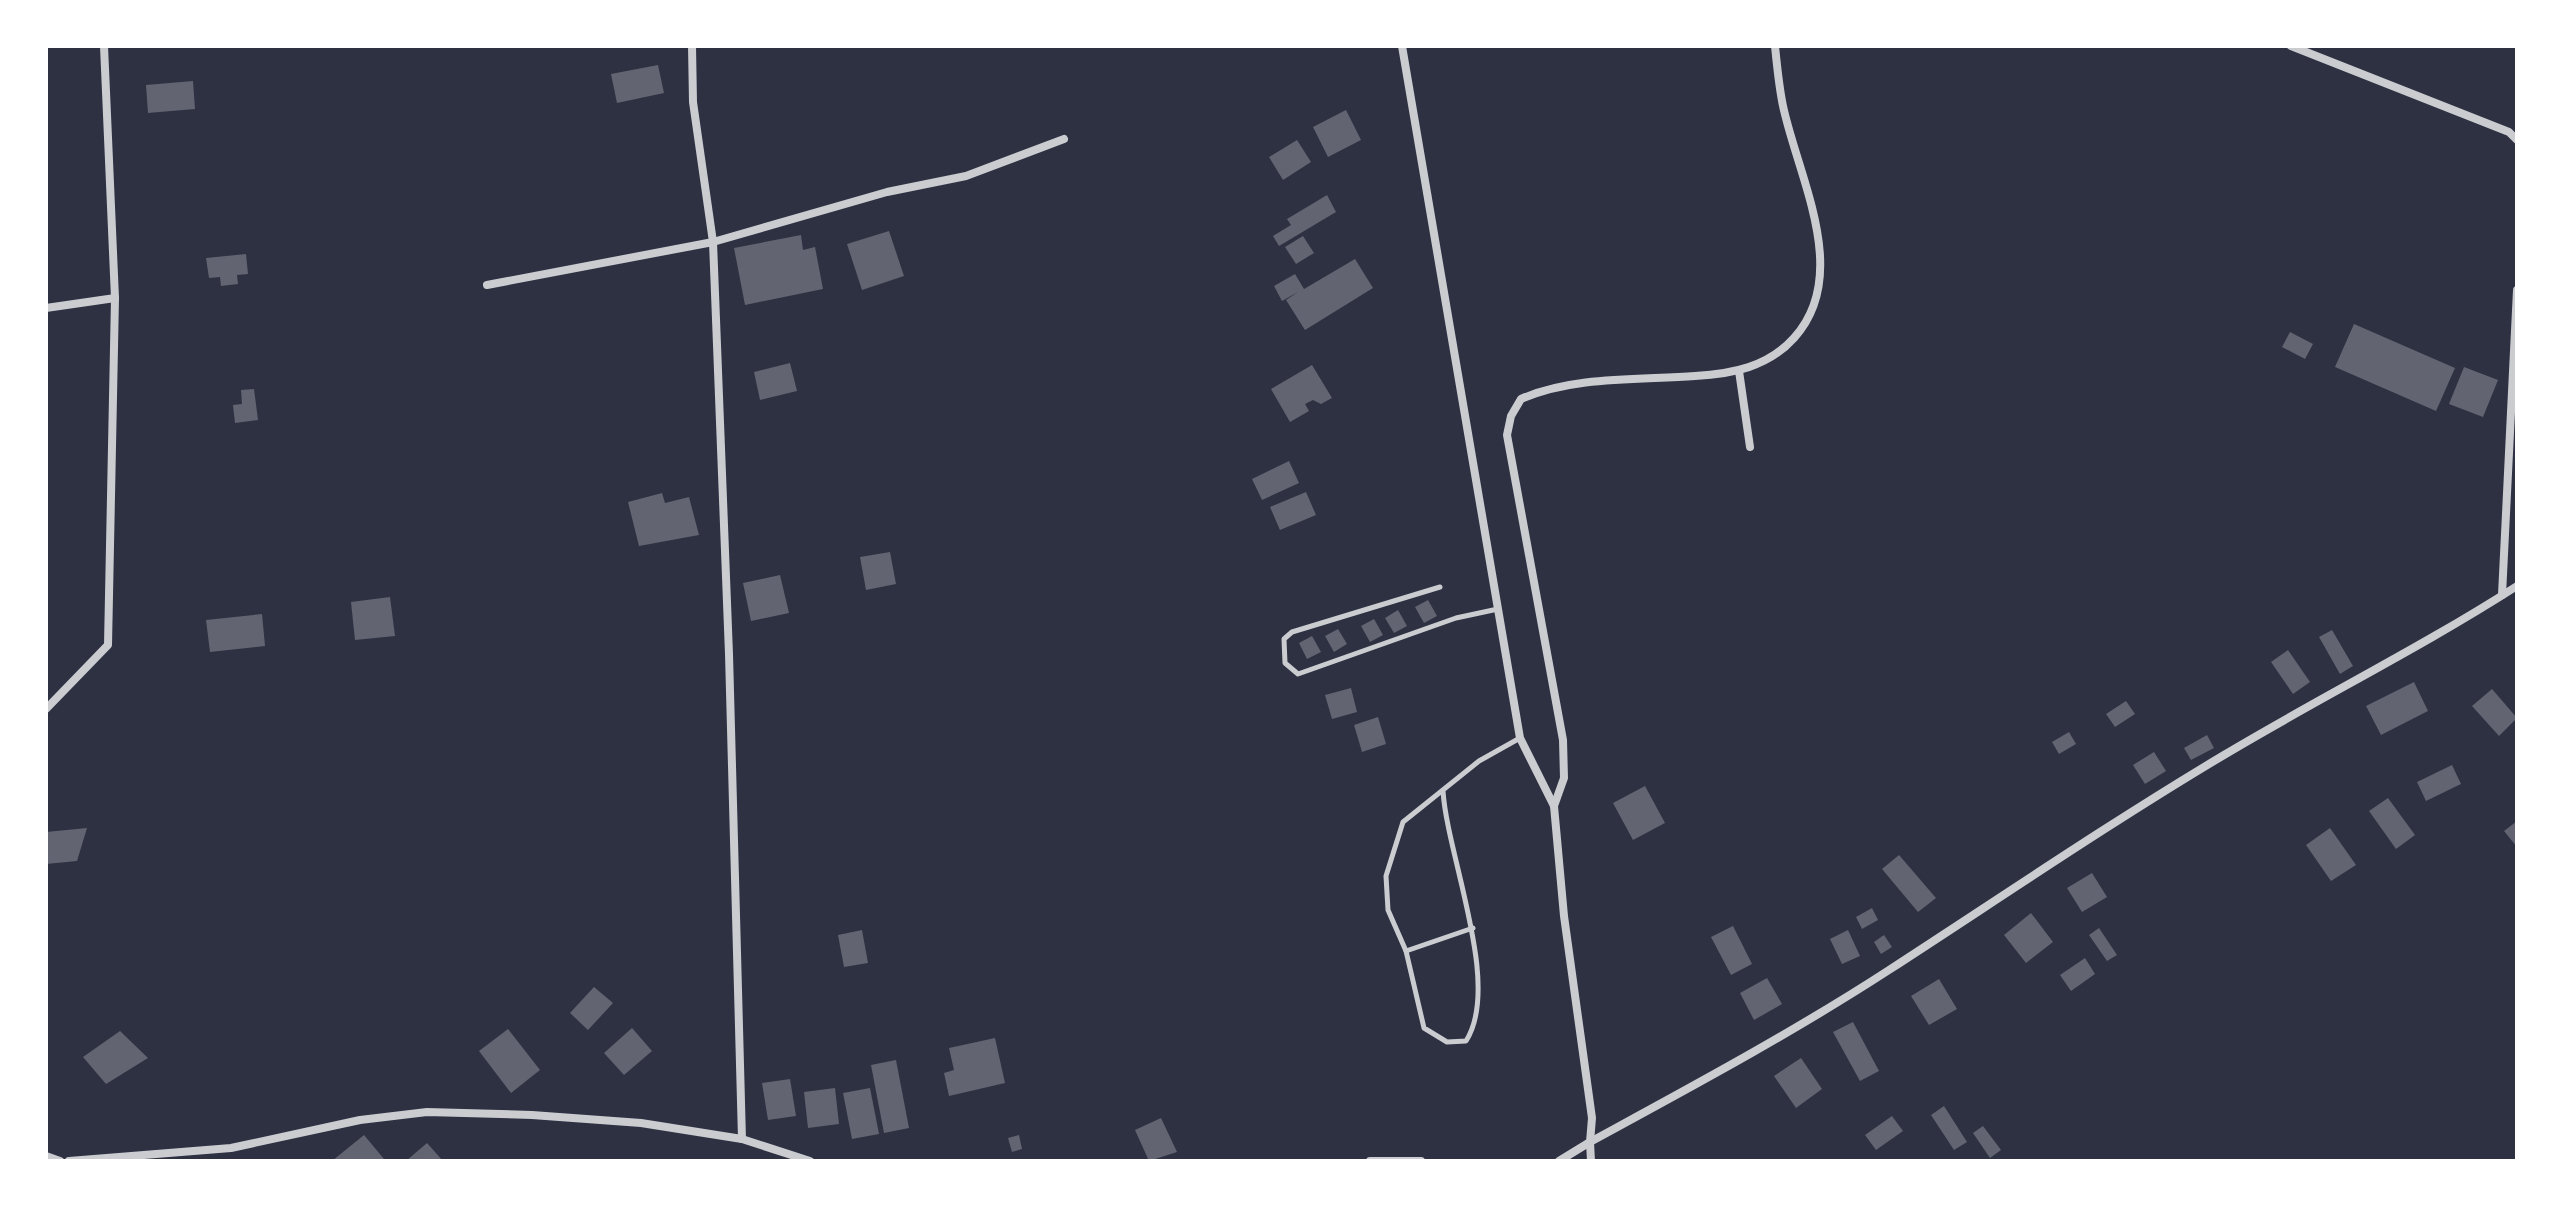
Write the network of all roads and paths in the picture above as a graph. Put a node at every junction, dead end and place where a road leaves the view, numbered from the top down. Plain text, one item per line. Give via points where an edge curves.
1 (104, 46) edge
2 (692, 46) edge
3 (1402, 46) edge
4 (1775, 46) edge
5 (2291, 46) edge
6 (1064, 139) dead end
7 (2517, 140) edge
8 (713, 242) junction
9 (487, 285) dead end
10 (2517, 290) edge
11 (115, 298) junction
12 (46, 308) edge
13 (1739, 371) junction
14 (1750, 447) dead end
15 (2517, 586) edge
16 (1440, 587) dead end
17 (2502, 595) junction
18 (1498, 609) junction
19 (46, 709) edge
20 (1520, 738) junction
21 (1443, 791) junction
22 (1554, 806) junction
23 (1473, 927) junction
24 (1406, 951) junction
25 (742, 1139) junction
26 (1590, 1142) junction
27 (46, 1156) edge
28 (60, 1161) edge
29 (69, 1161) edge
30 (810, 1161) edge
31 (1370, 1161) edge
32 (1421, 1161) edge
33 (1559, 1161) edge
34 (1591, 1161) edge

1 - 11 street
2 - 8 street via 693,102
3 - 18 street
4 - 13 street via 1783,107 1820,251 1821,274 1806,326 1785,348
5 - 7 street via 2488,122
6 - 8 street via 966,176 871,196
8 - 9 street
8 - 25 street
10 - 17 street
11 - 12 street
11 - 19 street via 108,645
13 - 14 street
13 - 22 street via 1559,387 1521,399 1511,416 1507,435 1563,740 1564,778
15 - 17 street
16 - 18 lane via 1292,632 1284,639 1285,663 1298,674 1456,618
17 - 26 street via 2225,754 1755,1051
18 - 20 street
20 - 21 lane via 1479,761
20 - 22 street
21 - 23 lane
21 - 24 lane via 1403,822 1386,876 1388,910
22 - 26 street via 1592,1118
23 - 24 lane
23 - 24 lane via 1478,1023 1466,1041 1447,1042 1424,1028
25 - 29 street via 641,1123 427,1112 360,1120 231,1148
25 - 30 street
26 - 33 street
26 - 34 street
27 - 28 street
31 - 32 street

